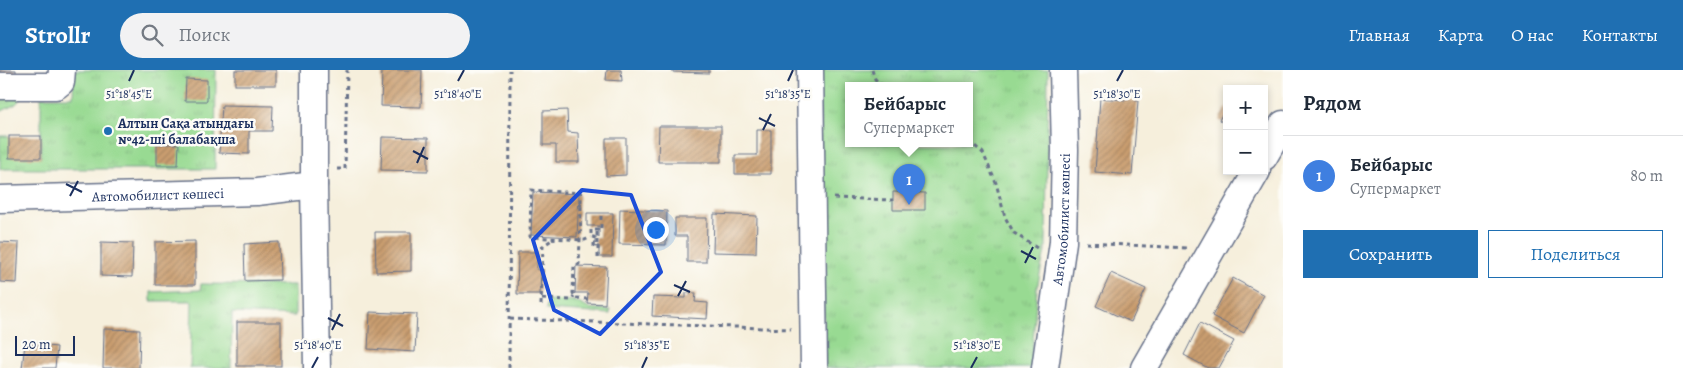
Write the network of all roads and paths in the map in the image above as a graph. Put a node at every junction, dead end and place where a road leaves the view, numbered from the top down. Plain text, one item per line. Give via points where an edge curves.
1 (62, 70) edge
2 (314, 70) edge
3 (510, 70) edge
4 (810, 70) edge
5 (872, 70) edge
6 (1063, 70) edge
7 (878, 82) edge
8 (0, 86) edge
9 (1283, 124) edge
10 (973, 145) edge
11 (1268, 151) edge
12 (1254, 175) edge
13 (314, 185) junction
14 (812, 197) junction
15 (0, 199) edge
16 (893, 200) dead end
17 (601, 213) dead end
18 (597, 230) junction
19 (591, 237) junction
20 (554, 238) junction
21 (580, 239) junction
22 (597, 244) dead end
23 (544, 246) junction
24 (1213, 249) junction
25 (1062, 250) junction
26 (534, 252) dead end
27 (598, 258) dead end
28 (574, 296) junction
29 (588, 298) dead end
30 (541, 299) junction
31 (541, 306) dead end
32 (510, 319) junction
33 (814, 329) junction
34 (317, 368) edge
35 (508, 368) edge
36 (814, 368) edge
37 (1045, 368) edge
38 (1144, 368) edge

1 - 8 street via 61,82 56,86
2 - 13 street
3 - 32 path
4 - 14 street
5 - 7 path
6 - 25 street, Автомобилист көшесі
9 - 11 street
10 - 25 path via 983,153 996,183 1005,217 1014,233 1031,246
12 - 24 street
13 - 15 street, Автомобилист көшесі via 257,192
13 - 34 street
14 - 16 path
14 - 33 street
17 - 18 path via 601,230
18 - 19 path via 591,228
18 - 22 path
19 - 21 path
19 - 27 path via 594,237 594,248 598,248
20 - 21 path
20 - 21 path via 530,237 531,190 581,193
20 - 23 path
21 - 28 path via 579,264 574,266
23 - 26 path
23 - 30 path
24 - 25 path
24 - 38 street
25 - 37 street, Автомобилист көшесі
28 - 29 path
28 - 30 path via 571,300
30 - 31 path
32 - 33 path
32 - 35 path
33 - 36 street

